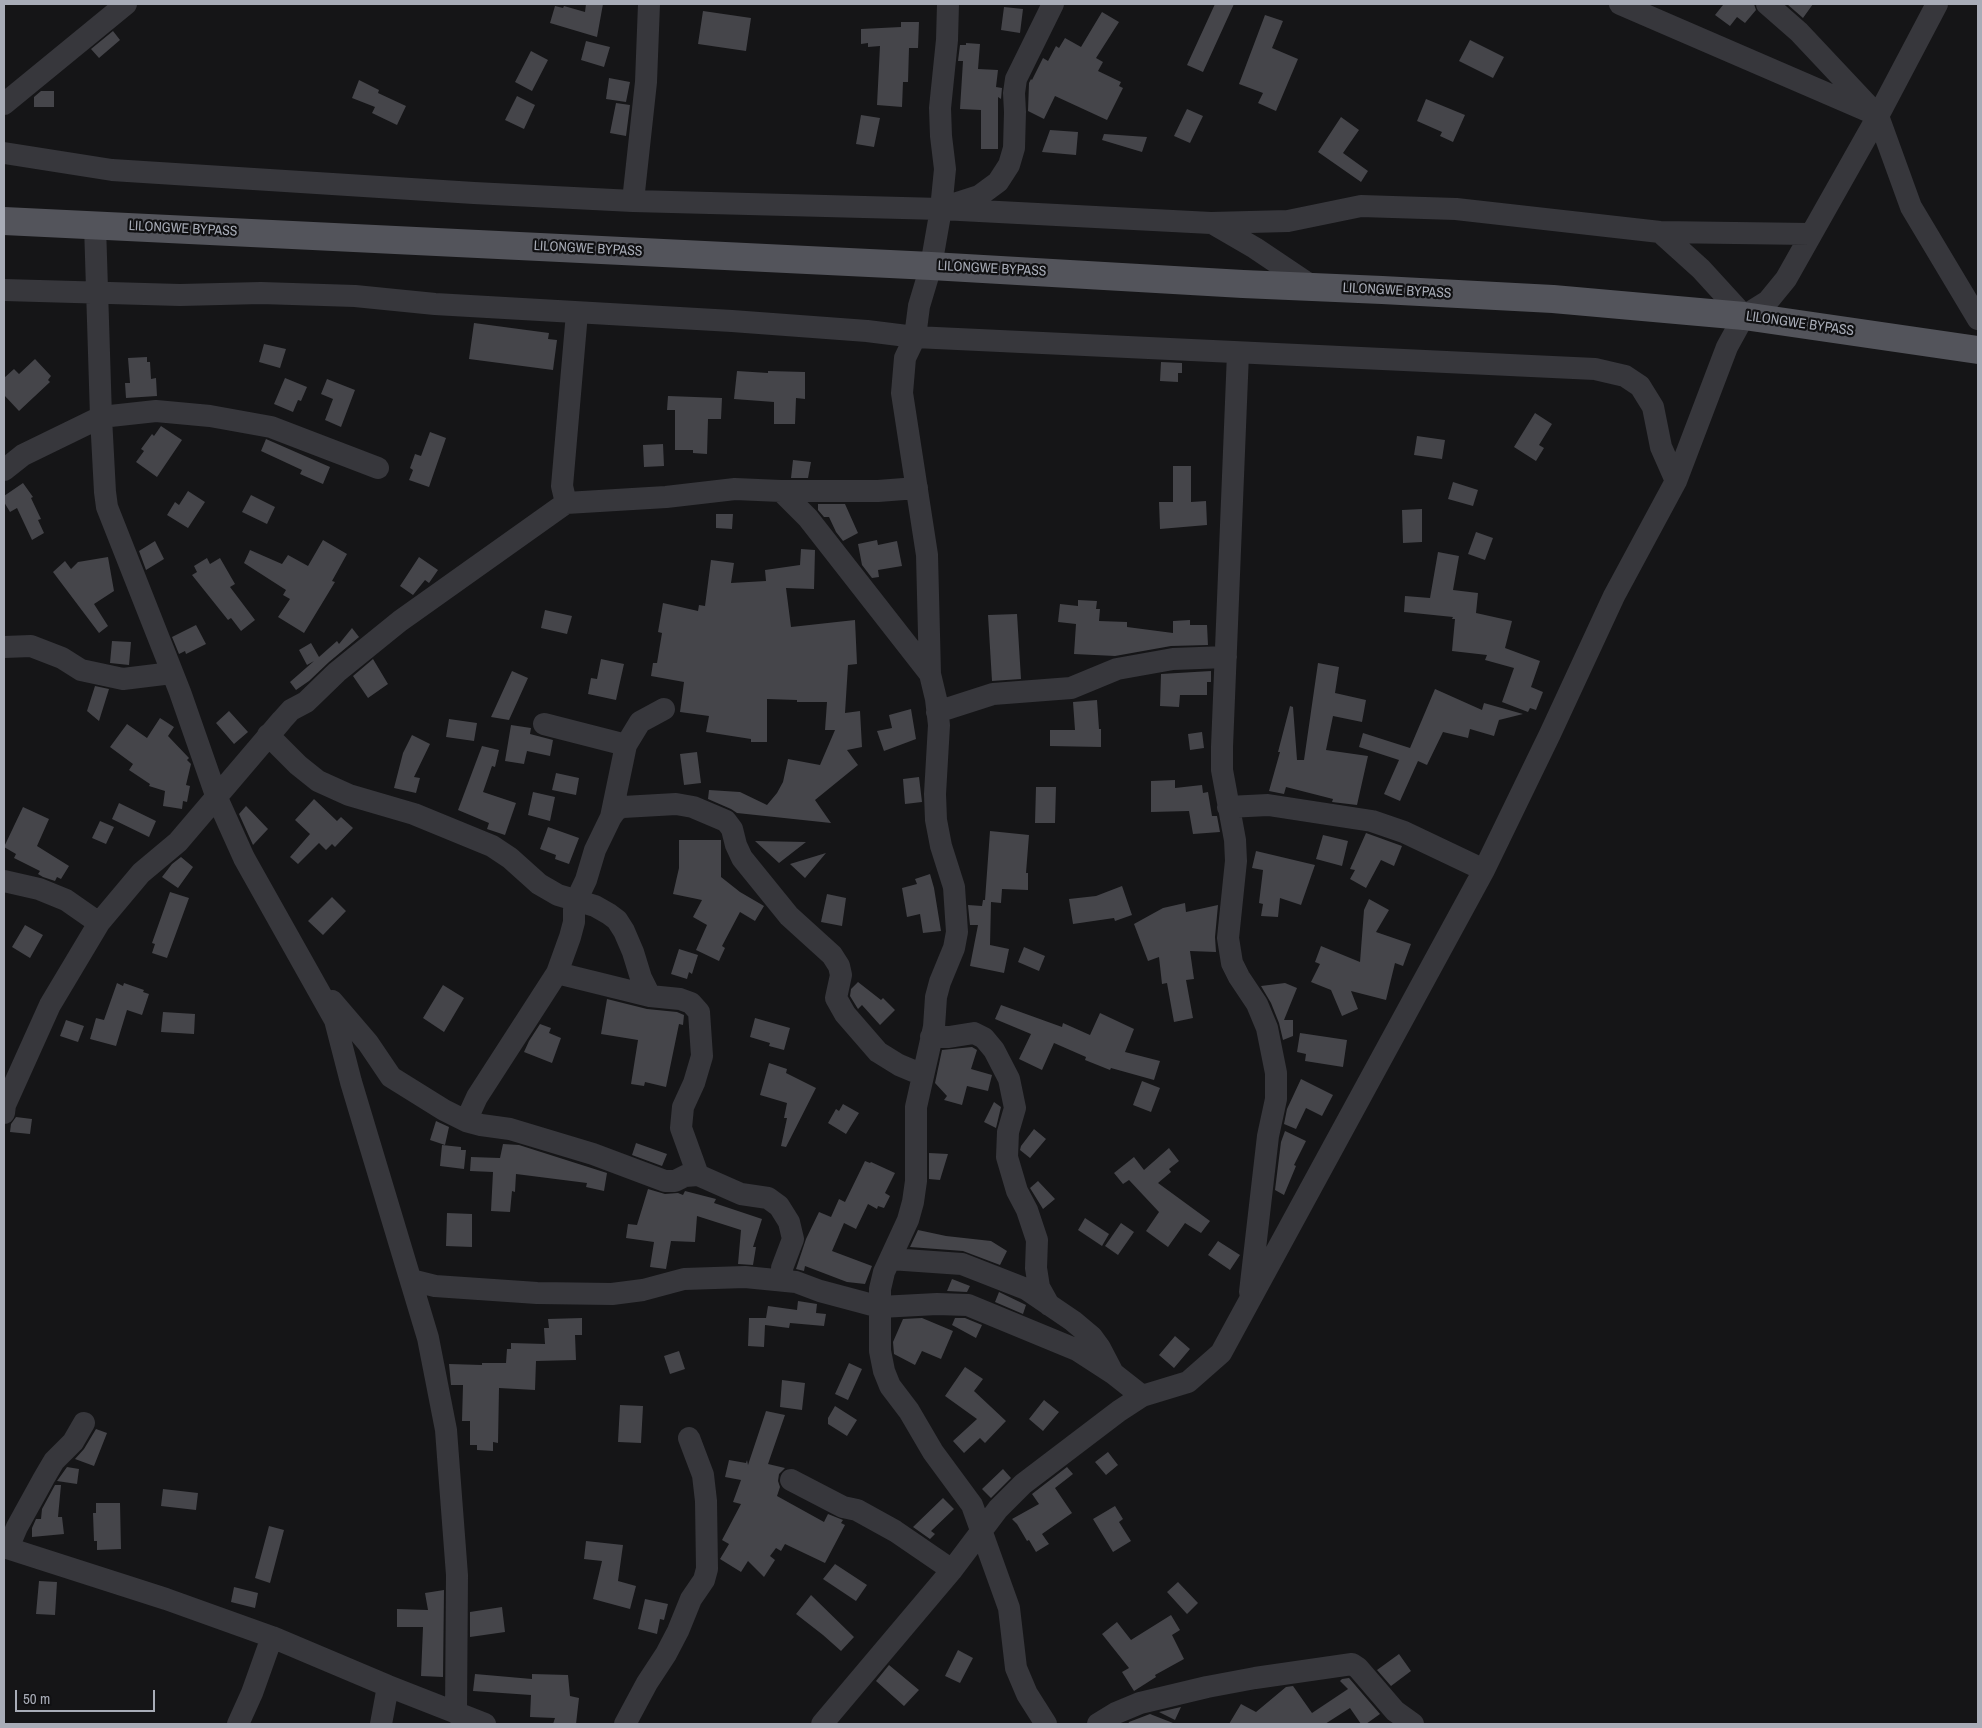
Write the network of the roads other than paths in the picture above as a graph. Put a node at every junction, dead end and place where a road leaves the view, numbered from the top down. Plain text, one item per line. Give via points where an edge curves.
1 (126, 4) edge
2 (649, 4) edge
3 (948, 4) edge
4 (1052, 4) edge
5 (1620, 4) edge
6 (1937, 4) edge
7 (1778, 8) edge
8 (4, 104) edge
9 (1878, 116) junction
10 (4, 153) edge
11 (633, 201) junction
12 (941, 209) junction
13 (4, 221) edge
14 (1211, 223) junction
15 (95, 225) junction
16 (1660, 232) junction
17 (1810, 234) junction
18 (931, 266) junction
19 (1313, 287) junction
20 (4, 290) edge
21 (97, 293) junction
22 (577, 313) junction
23 (1744, 316) junction
24 (1978, 319) edge
25 (915, 337) junction
26 (1978, 350) edge
27 (1238, 353) junction
28 (101, 417) junction
29 (378, 468) dead end
30 (4, 470) edge
31 (1676, 481) junction
32 (916, 488) junction
33 (781, 491) junction
34 (566, 503) junction
35 (4, 647) edge
36 (1226, 657) junction
37 (172, 673) junction
38 (930, 674) junction
39 (664, 709) dead end
40 (937, 712) junction
41 (544, 724) dead end
42 (268, 735) junction
43 (626, 745) junction
44 (217, 798) junction
45 (1228, 807) junction
46 (611, 816) junction
47 (1484, 870) junction
48 (4, 881) edge
49 (576, 901) junction
50 (99, 923) junction
51 (557, 972) junction
52 (314, 982) junction
53 (650, 996) junction
54 (931, 1037) junction
55 (923, 1075) junction
56 (4, 1113) edge
57 (466, 1121) junction
58 (698, 1175) junction
59 (890, 1259) junction
60 (783, 1279) junction
61 (411, 1280) junction
62 (1249, 1302) junction
63 (1049, 1305) junction
64 (880, 1307) junction
65 (1114, 1374) junction
66 (1142, 1396) junction
67 (84, 1423) dead end
68 (689, 1438) dead end
69 (791, 1480) dead end
70 (982, 1533) junction
71 (6, 1548) edge
72 (952, 1570) junction
73 (272, 1637) junction
74 (388, 1686) junction
75 (456, 1713) junction
76 (238, 1724) edge
77 (381, 1724) edge
78 (485, 1724) edge
79 (625, 1724) edge
80 (822, 1724) edge
81 (1046, 1724) edge
82 (1098, 1724) edge
83 (1413, 1724) edge

1 - 8 street
2 - 11 street via 646,82
3 - 12 street via 940,108 945,169
4 - 12 street via 1016,79 1014,148 1009,164 998,182 979,196
5 - 9 street
6 - 9 street
7 - 9 street
9 - 17 street
9 - 24 street via 1911,207
10 - 11 street via 112,170
11 - 12 street
12 - 14 street
12 - 18 street
13 - 15 main road, LILONGWE BYPASS
14 - 16 street via 1288,221 1360,206 1456,209
14 - 19 street
15 - 18 main road, LILONGWE BYPASS
15 - 21 street
16 - 17 street
16 - 23 street via 1701,269
17 - 23 street via 1786,279 1774,294
18 - 19 main road, LILONGWE BYPASS
18 - 25 street via 919,306
19 - 23 main road, LILONGWE BYPASS via 1553,299
20 - 21 street
21 - 22 street via 355,296
21 - 28 street
22 - 25 street via 732,321
22 - 34 street via 562,486
23 - 26 main road, LILONGWE BYPASS
23 - 31 street via 1727,347
25 - 27 street
25 - 32 street via 905,358 902,393
27 - 31 street via 1594,369 1625,376 1640,386 1653,406 1661,447
27 - 36 street
28 - 29 street via 156,411 271,427
28 - 30 street via 23,455
28 - 37 street via 108,507
31 - 47 street via 1614,596
32 - 33 street
32 - 38 street via 927,556
33 - 34 street via 735,488 666,497
33 - 38 street via 808,518
34 - 42 street via 400,621 306,702 291,710
35 - 37 street via 31,646 62,658 81,670 123,679
36 - 40 street via 1173,659 1116,669 1071,688 993,694
36 - 45 street via 1222,762
37 - 44 street
38 - 40 street
39 - 43 street via 640,722
40 - 54 street via 936,820 954,887 957,932 936,997
41 - 43 street
42 - 44 street
42 - 49 street via 318,781 349,795 414,814 492,846 539,884
43 - 46 street
44 - 50 street via 178,842 141,873
44 - 52 street via 247,864
45 - 47 street via 1268,805 1372,821 1404,832
45 - 62 street via 1236,861 1229,951 1239,977 1257,1004 1276,1073 1276,1099 1268,1136
46 - 49 street
46 - 55 street via 623,807 676,804 694,807 726,821 742,858 789,916 832,955 839,966 841,975 836,998 845,1014 878,1052
47 - 62 street
48 - 50 street via 39,889 66,900
49 - 51 street via 572,930
49 - 53 street via 595,906 617,920
50 - 56 street via 50,1005
51 - 53 street
51 - 57 street via 477,1097
52 - 57 street via 368,1043 391,1077
52 - 61 street via 335,1020 350,1082
53 - 58 street via 680,999 691,1003 699,1012 702,1056 683,1107 681,1128
54 - 55 street
54 - 63 street via 974,1033 984,1038 1009,1079 1015,1108 1008,1132 1007,1157 1037,1240 1039,1286
55 - 59 street via 916,1107 913,1202
57 - 58 street via 510,1129 593,1154 665,1181
58 - 60 street via 741,1194 768,1198 779,1206 789,1222 792,1239 782,1268
59 - 63 street via 962,1264 1026,1289
59 - 64 street via 880,1289
60 - 61 street via 684,1279 612,1294 435,1286
60 - 64 street
61 - 75 street via 428,1338 446,1430 457,1575
62 - 66 street via 1221,1353 1195,1376 1188,1382
63 - 65 street via 1092,1337
64 - 65 street via 968,1305 1077,1350
64 - 70 street via 880,1351 890,1386 972,1505
65 - 66 street
66 - 70 street via 1023,1484 998,1509
67 - 71 street via 73,1442 54,1461
68 - 79 street via 703,1475 707,1569 666,1654
69 - 72 street via 895,1531
70 - 72 street
70 - 81 street via 1009,1608 1016,1668 1027,1694
71 - 73 street
72 - 80 street
73 - 74 street
73 - 76 street
74 - 75 street
74 - 77 street
75 - 78 street
82 - 83 street via 1140,1703 1207,1687 1352,1664 1395,1711

